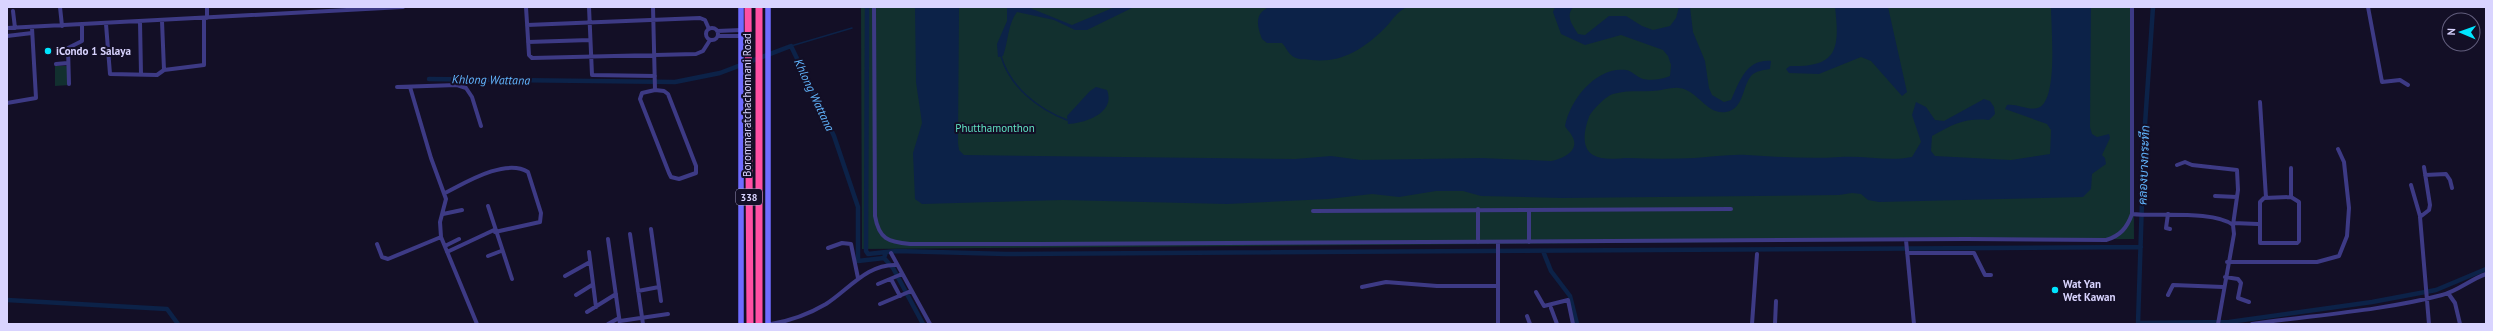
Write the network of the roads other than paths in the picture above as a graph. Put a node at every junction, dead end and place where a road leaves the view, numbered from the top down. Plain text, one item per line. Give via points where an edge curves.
1 (60, 7) edge
2 (206, 7) edge
3 (403, 7) edge
4 (526, 7) edge
5 (589, 7) edge
6 (653, 7) edge
7 (740, 7) edge
8 (748, 7) edge
9 (759, 7) edge
10 (768, 7) edge
11 (874, 7) edge
12 (2132, 7) edge
13 (2368, 7) edge
14 (14, 11) dead end
15 (205, 18) junction
16 (653, 20) junction
17 (162, 21) junction
18 (140, 22) junction
19 (590, 22) junction
20 (106, 24) junction
21 (82, 25) junction
22 (527, 25) junction
23 (62, 26) junction
24 (7, 28) edge
25 (16, 28) junction
26 (32, 28) junction
27 (709, 29) junction
28 (717, 31) junction
29 (741, 33) junction
30 (32, 34) junction
31 (7, 36) edge
32 (718, 36) junction
33 (590, 40) junction
34 (710, 40) junction
35 (528, 42) junction
36 (654, 54) junction
37 (590, 56) junction
38 (68, 63) junction
39 (56, 64) dead end
40 (164, 70) junction
41 (141, 74) junction
42 (655, 78) junction
43 (70, 84) dead end
44 (2408, 85) dead end
45 (397, 87) dead end
46 (410, 87) junction
47 (655, 88) junction
48 (2260, 102) dead end
49 (7, 103) edge
50 (481, 126) dead end
51 (2338, 149) dead end
52 (2177, 164) dead end
53 (2424, 167) dead end
54 (2291, 168) dead end
55 (2425, 175) junction
56 (2411, 185) dead end
57 (2452, 188) dead end
58 (445, 193) junction
59 (2215, 196) dead end
60 (2237, 197) junction
61 (2291, 197) junction
62 (2266, 198) junction
63 (488, 206) dead end
64 (1731, 209) dead end
65 (462, 210) dead end
66 (1478, 210) junction
67 (1529, 210) junction
68 (1312, 211) dead end
69 (443, 214) junction
70 (2132, 214) junction
71 (2168, 214) junction
72 (2420, 216) junction
73 (2233, 224) junction
74 (2258, 224) junction
75 (651, 229) dead end
76 (2170, 229) dead end
77 (494, 231) junction
78 (630, 234) dead end
79 (441, 237) junction
80 (459, 239) dead end
81 (608, 239) dead end
82 (1906, 241) junction
83 (1478, 242) junction
84 (1498, 242) junction
85 (1529, 242) junction
86 (377, 244) dead end
87 (445, 246) junction
88 (828, 248) dead end
89 (501, 251) junction
90 (1907, 251) junction
91 (447, 252) junction
92 (588, 252) dead end
93 (891, 253) dead end
94 (1757, 254) dead end
95 (488, 256) dead end
96 (590, 262) junction
97 (2227, 262) junction
98 (896, 264) junction
99 (901, 274) junction
100 (2486, 274) edge
101 (1991, 275) dead end
102 (565, 276) dead end
103 (2224, 276) junction
104 (858, 278) junction
105 (892, 278) junction
106 (512, 279) dead end
107 (878, 284) dead end
108 (592, 285) junction
109 (1498, 286) junction
110 (659, 287) junction
111 (1362, 287) dead end
112 (2223, 287) junction
113 (638, 291) junction
114 (910, 292) junction
115 (1536, 292) dead end
116 (2448, 293) junction
117 (616, 294) junction
118 (2427, 294) junction
119 (576, 295) dead end
120 (2168, 295) dead end
121 (901, 296) junction
122 (661, 301) dead end
123 (1776, 301) dead end
124 (2248, 302) dead end
125 (880, 304) dead end
126 (596, 307) junction
127 (1551, 308) dead end
128 (587, 312) dead end
129 (668, 314) dead end
130 (1527, 316) dead end
131 (642, 317) junction
132 (620, 321) edge
133 (477, 324) edge
134 (608, 324) edge
135 (643, 324) edge
136 (741, 324) edge
137 (750, 324) edge
138 (759, 324) edge
139 (772, 324) edge
140 (930, 324) edge
141 (1498, 324) edge
142 (1530, 324) edge
143 (1557, 324) edge
144 (1572, 324) edge
145 (1752, 324) edge
146 (1775, 324) edge
147 (1914, 324) edge
148 (2218, 324) edge
149 (2252, 324) edge
150 (2429, 324) edge
151 (2460, 324) edge

1 - 23 street
2 - 15 street
3 - 15 street
4 - 22 street
5 - 19 street
6 - 16 street
7 - 29 main road, 338
8 - 137 highway, Borommaratchachonnani Road / 338
9 - 138 highway, Borommaratchachonnani Road / 338
10 - 139 main road, 338
11 - 83 street via 875,216 879,232 892,242
12 - 70 street
13 - 44 street via 2382,82 2400,80
14 - 25 street
15 - 17 street
15 - 40 street via 204,65
16 - 19 street
16 - 27 street via 703,19
16 - 36 street
17 - 18 street
17 - 40 street
18 - 20 street
18 - 41 street
19 - 22 street
19 - 33 street
20 - 21 street
20 - 41 street via 110,74
21 - 23 street
21 - 38 street via 82,39 69,46
22 - 35 street
23 - 26 street
24 - 25 street
25 - 26 street
26 - 30 street
27 - 28 street
27 - 34 street via 706,36
28 - 29 street
28 - 32 street
29 - 32 street
29 - 136 main road, 338
30 - 31 street
30 - 49 street via 36,98
32 - 34 street
33 - 35 street
33 - 37 street
34 - 36 street via 699,54
35 - 37 street via 529,55 532,58
36 - 37 street
36 - 42 street
37 - 42 street via 594,76
38 - 39 street
38 - 43 street
40 - 41 street via 157,75
42 - 47 street
45 - 46 street
46 - 50 street via 457,85 466,88 472,97
46 - 58 street via 431,158
47 - 47 street via 668,94 696,166 696,173 679,179 671,177 669,173 640,99 642,93
48 - 62 street
51 - 97 street via 2344,162 2349,208 2347,236 2339,256 2316,262
52 - 60 street via 2185,162 2192,165 2233,168 2239,174
53 - 55 street
54 - 61 street
55 - 57 street via 2446,174
55 - 72 street via 2430,208
56 - 72 street
58 - 69 street via 446,204
58 - 77 street via 497,170 518,169 528,172 540,213 540,222
59 - 60 street
60 - 73 street
61 - 62 street
61 - 74 street via 2299,202 2301,236 2297,243 2260,243
62 - 74 street via 2260,202
63 - 77 street
64 - 67 street
65 - 69 street
66 - 67 street
66 - 68 street
66 - 83 street
67 - 85 street
69 - 79 street via 439,226
70 - 71 street
70 - 82 street via 2125,229 2106,240
71 - 73 street via 2214,219
71 - 76 street via 2166,228
72 - 118 street
73 - 74 street
73 - 97 street via 2234,234
75 - 110 street
77 - 89 street
77 - 91 street
78 - 113 street
79 - 86 street via 388,258 382,257
79 - 87 street
80 - 87 street
81 - 117 street
82 - 85 street
82 - 90 street
83 - 84 street
84 - 85 street
84 - 109 street
87 - 91 street
88 - 104 street via 842,243 851,244
89 - 95 street
89 - 106 street
90 - 101 street via 1974,253 1985,275
90 - 147 street
91 - 133 street
92 - 96 street
93 - 98 street
94 - 145 street
96 - 102 street
96 - 108 street
97 - 103 street
98 - 99 street
98 - 104 street via 885,265
99 - 105 street
99 - 114 street
100 - 116 street
103 - 112 street
103 - 124 street via 2235,277 2240,281 2238,298
104 - 139 street via 851,286 838,292 814,310
105 - 107 street
105 - 121 street
108 - 119 street
108 - 126 street
109 - 111 street via 1437,286 1386,282
109 - 141 street
110 - 113 street
110 - 122 street
112 - 120 street via 2173,285
112 - 148 street
113 - 131 street
114 - 121 street
114 - 140 street
115 - 144 street via 1544,306 1568,300
116 - 118 street
116 - 151 street via 2455,303
117 - 126 street
117 - 132 street
118 - 149 street via 2386,306
118 - 150 street
121 - 125 street
123 - 146 street
126 - 128 street
127 - 143 street
129 - 131 street
130 - 142 street
131 - 132 street
131 - 135 street
132 - 134 street

